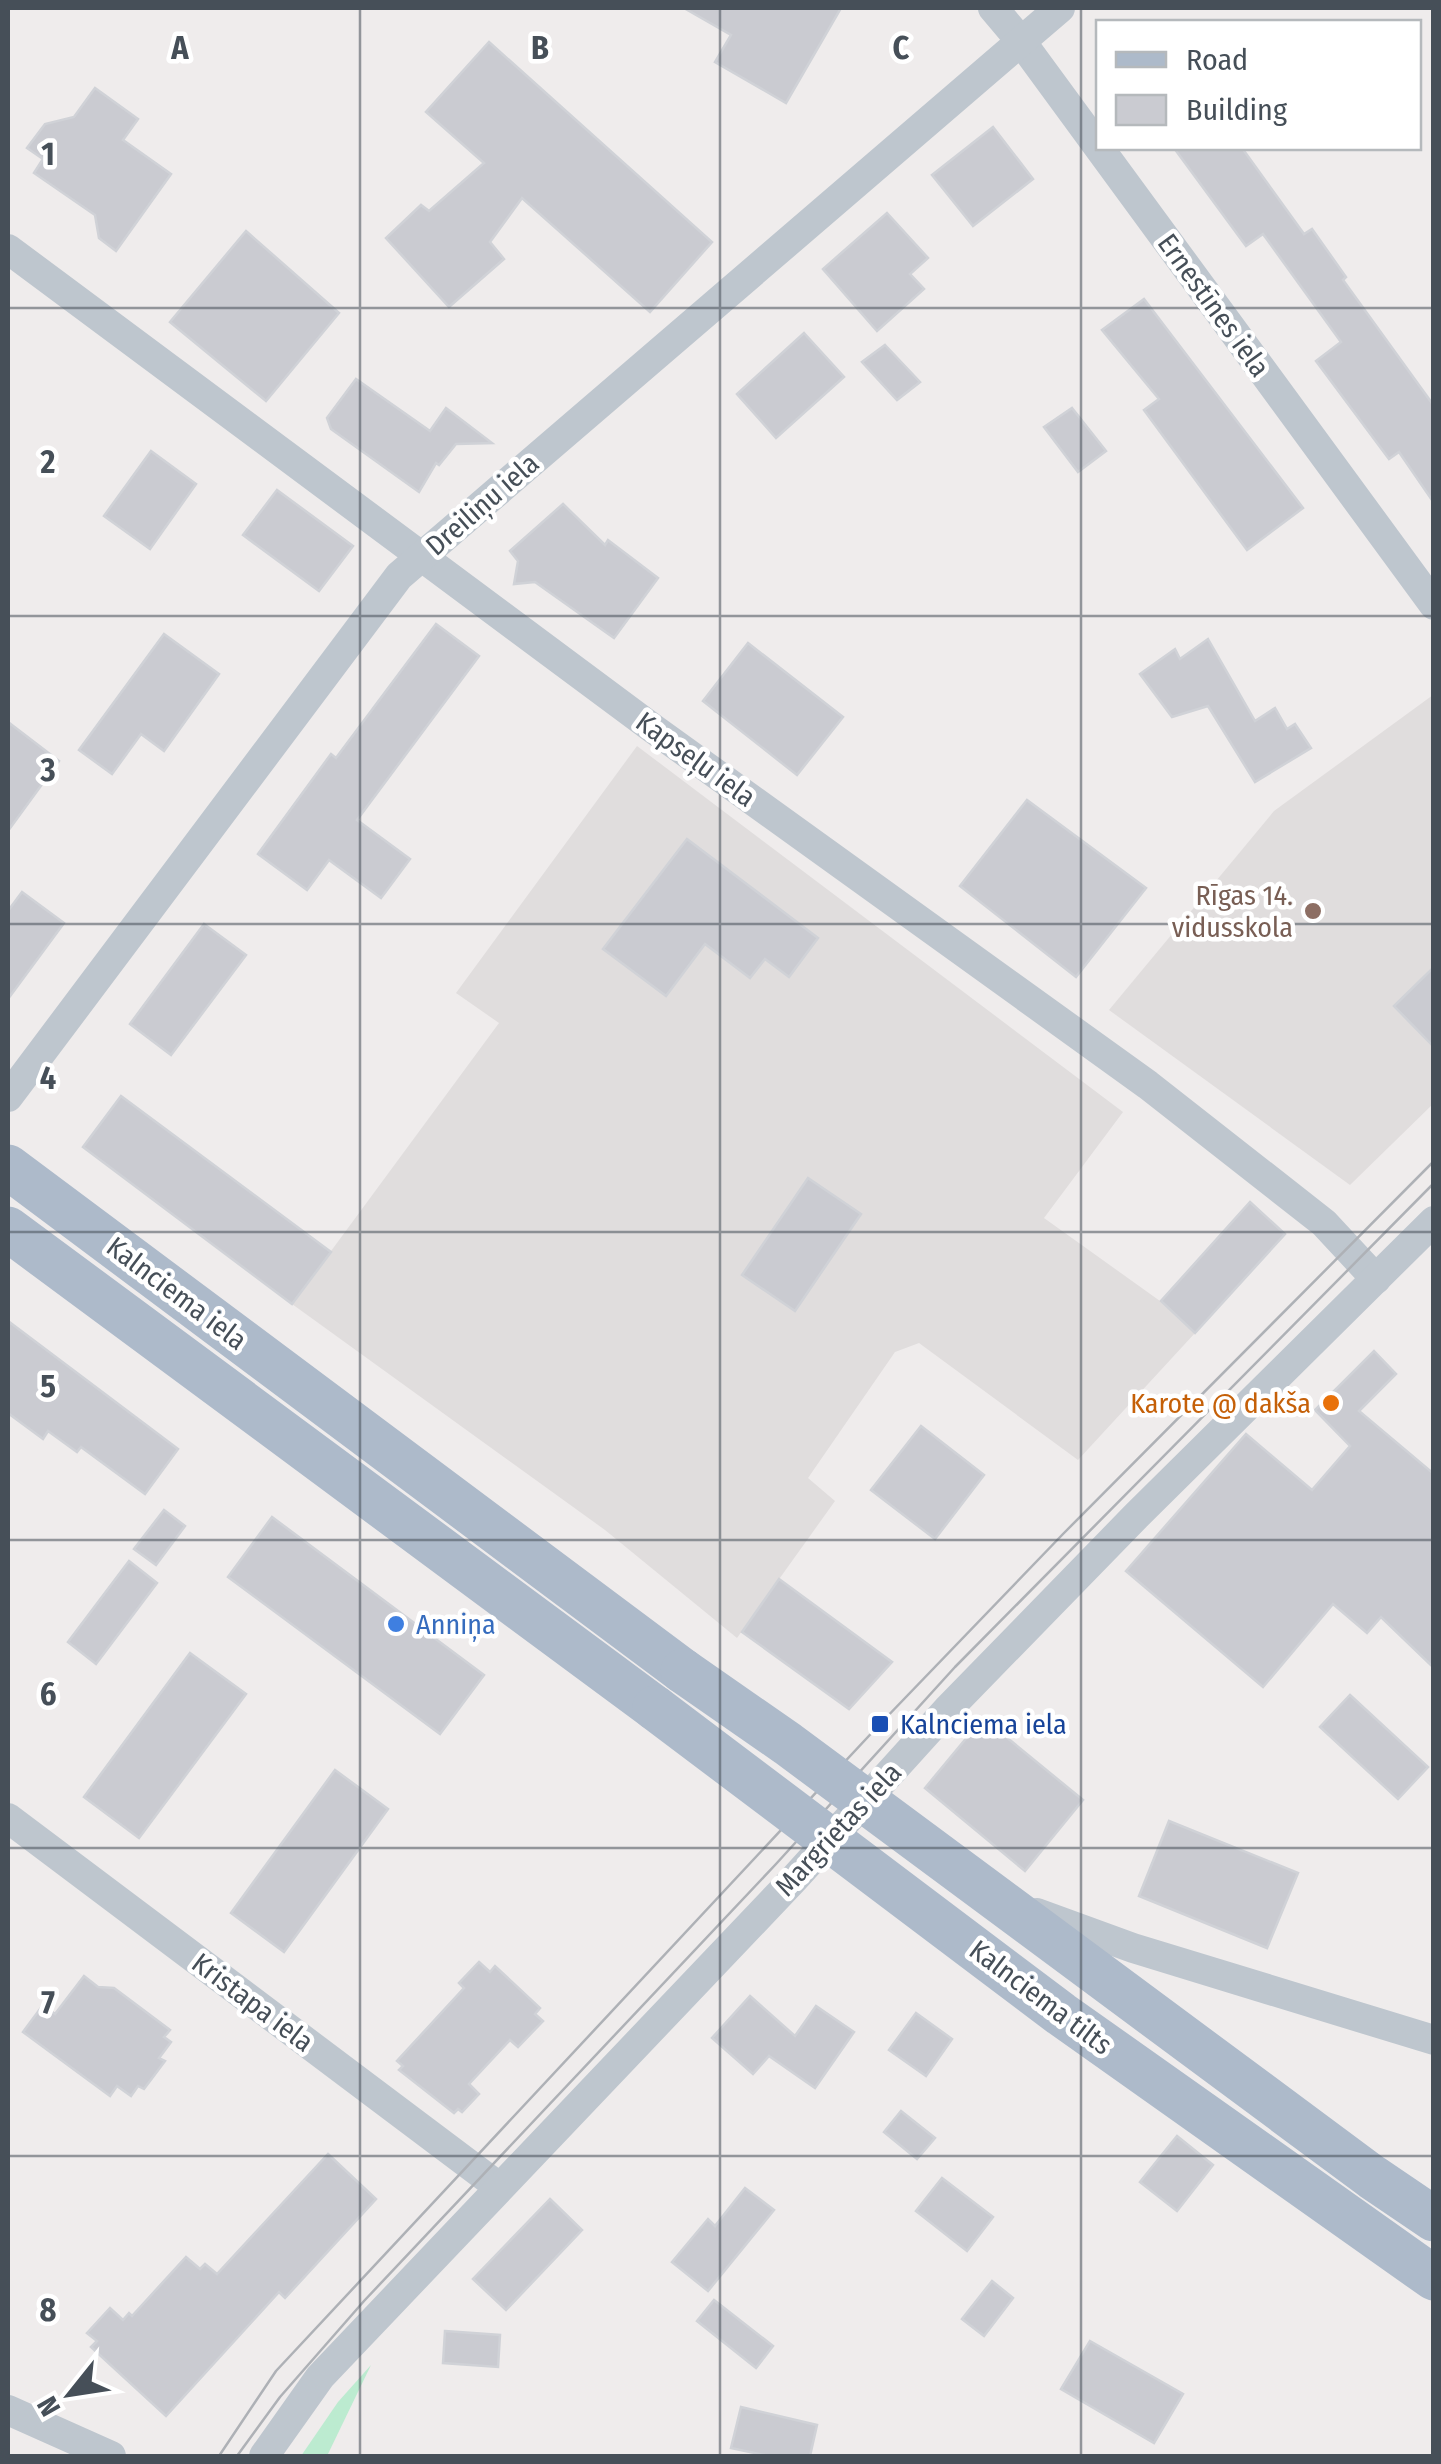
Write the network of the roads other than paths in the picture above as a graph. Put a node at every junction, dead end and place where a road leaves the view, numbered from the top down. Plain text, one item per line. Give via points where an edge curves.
1 (992, 8) edge
2 (1060, 8) edge
3 (1020, 40) junction
4 (1096, 144) edge
5 (1101, 150) edge
6 (8, 250) edge
7 (423, 556) junction
8 (1434, 605) edge
9 (8, 1097) edge
10 (8, 1166) edge
11 (1434, 1221) edge
12 (8, 1229) edge
13 (1376, 1279) junction
14 (683, 1670) joint
15 (655, 1708) joint
16 (870, 1796) junction
17 (8, 1818) edge
18 (1434, 2040) edge
19 (499, 2187) junction
20 (1434, 2219) edge
21 (1434, 2278) edge
22 (8, 2410) edge
23 (110, 2456) edge
24 (264, 2456) edge

1 - 3 street, Ernestīnes iela
2 - 3 street, Dreiliņu iela
3 - 4 street, Ernestīnes iela
3 - 7 street, Dreiliņu iela
5 - 8 street, Ernestīnes iela
6 - 7 street, Kapseļu iela
7 - 9 street, Dreiliņu iela via 399,576
7 - 13 street, Kapseļu iela via 1148,1084 1324,1223
10 - 14 main road, Kalnciema iela
11 - 13 street, Margrietas iela
12 - 15 main road, Kalnciema iela
13 - 16 street, Margrietas iela via 1109,1544
14 - 20 main road, Kalnciema tilts, bridge
15 - 21 main road, Kalnciema tilts, bridge via 1061,2014
16 - 18 street via 1001,1894 1047,1918
16 - 19 street, Margrietas iela
17 - 19 street, Kristapa iela
19 - 24 street, Margrietas iela via 320,2378
22 - 23 street

